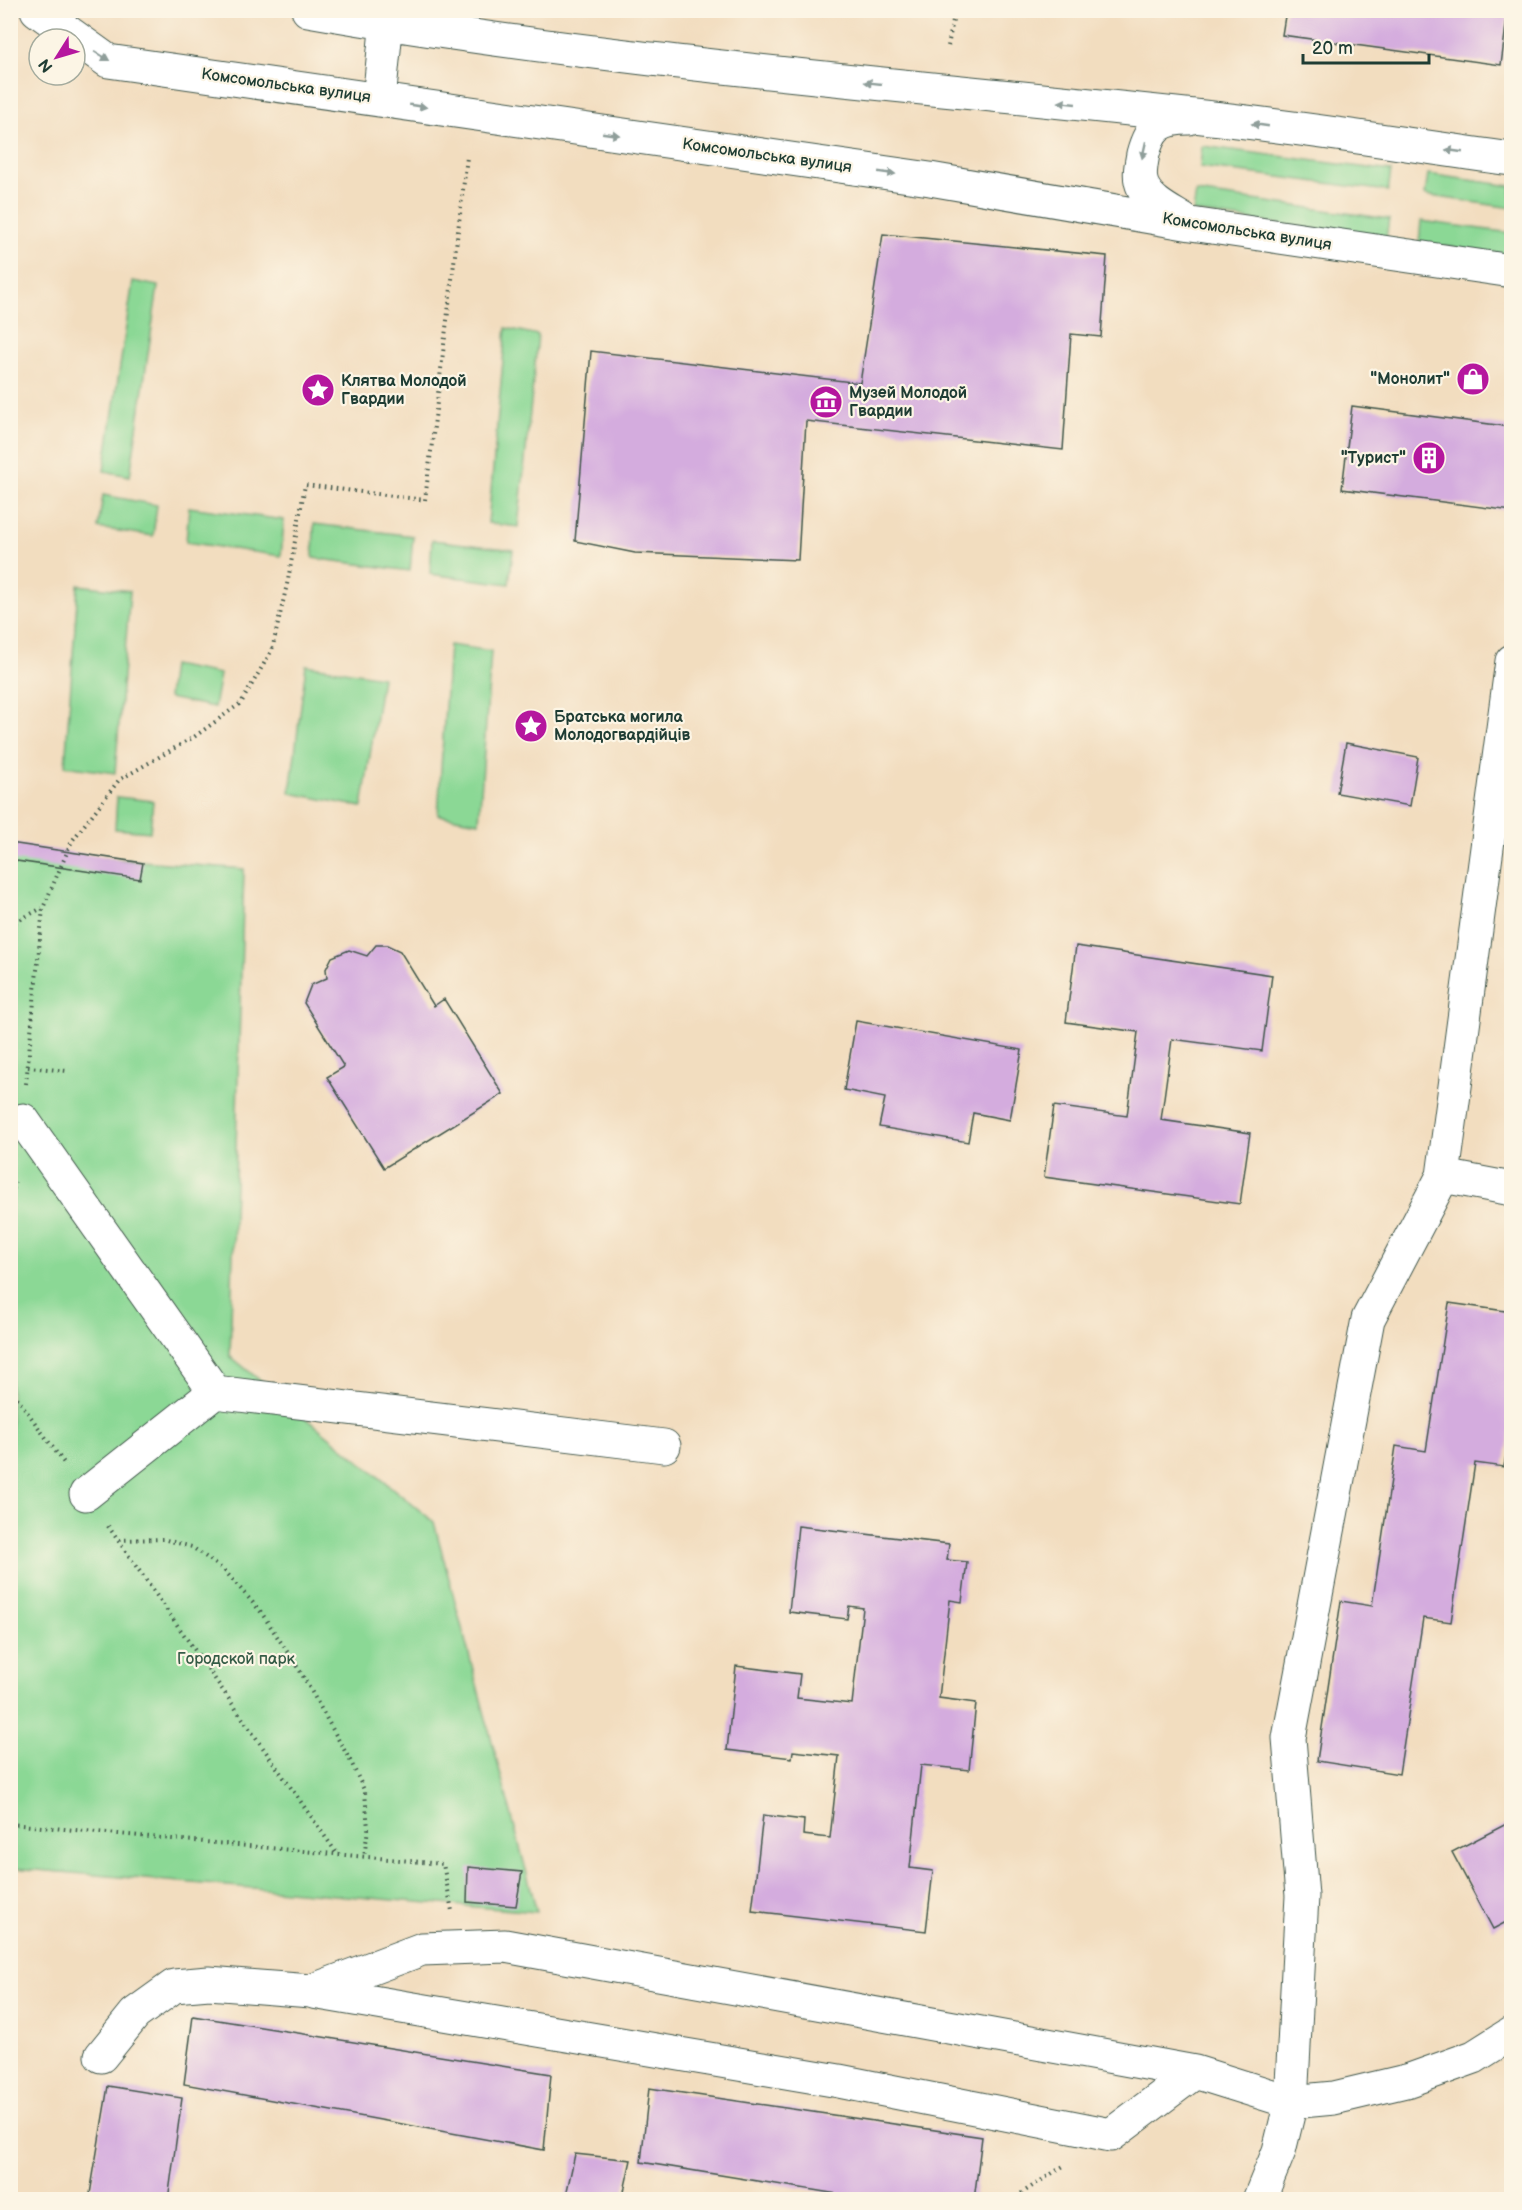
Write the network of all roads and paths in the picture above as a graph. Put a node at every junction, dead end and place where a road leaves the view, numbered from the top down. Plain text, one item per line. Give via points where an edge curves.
1 (37, 10) edge
2 (308, 10) edge
3 (955, 10) edge
4 (388, 17) edge
5 (948, 46) dead end
6 (379, 100) junction
7 (1206, 117) junction
8 (466, 157) dead end
9 (1512, 159) edge
10 (1191, 224) junction
11 (1512, 271) edge
12 (1512, 661) edge
13 (43, 908) junction
14 (10, 925) edge
15 (28, 1067) junction
16 (67, 1071) dead end
17 (22, 1120) junction
18 (1443, 1176) junction
19 (1512, 1190) edge
20 (10, 1213) edge
21 (10, 1388) edge
22 (214, 1392) junction
23 (664, 1446) dead end
24 (86, 1494) junction
25 (119, 1540) junction
26 (10, 1824) edge
27 (338, 1854) junction
28 (364, 1857) junction
29 (459, 1947) junction
30 (310, 1991) junction
31 (1512, 2034) edge
32 (101, 2056) dead end
33 (1195, 2072) junction
34 (1291, 2102) junction
35 (1259, 2199) edge

1 -> 6 street, Комсомольська вулиця via 108,61
2 - 4 street
3 - 5 path
4 - 6 street
7 -> 4 street via 654,59
6 -> 10 street, Комсомольська вулиця via 930,179
9 -> 7 street
7 -> 10 street via 1173,118 1153,129 1146,140 1141,164 1144,188 1159,206
8 - 13 path via 425,500 305,484 272,650 241,703 194,737 119,780 72,842
10 - 11 street, Комсомольська вулиця
12 - 18 street
13 - 14 path
13 - 15 path
15 - 16 path
15 - 17 path
17 - 20 path
17 - 22 street
18 - 19 street
18 - 34 street via 1368,1319 1289,1738 1302,1896
21 - 24 path
22 - 23 street
22 - 24 street
24 - 25 path
25 - 27 path
25 - 28 path via 163,1539 192,1547 224,1570 261,1612 300,1671 365,1792 368,1829
26 - 27 path
27 - 28 path
28 - 29 path via 443,1864
29 - 30 street via 422,1949
29 - 33 street via 505,1946
30 - 32 street via 209,1983 174,1986 135,2014
30 - 33 street via 839,2080 1111,2135
31 - 34 street via 1474,2056 1410,2080 1334,2098
33 - 34 street
34 - 35 street via 1279,2151

